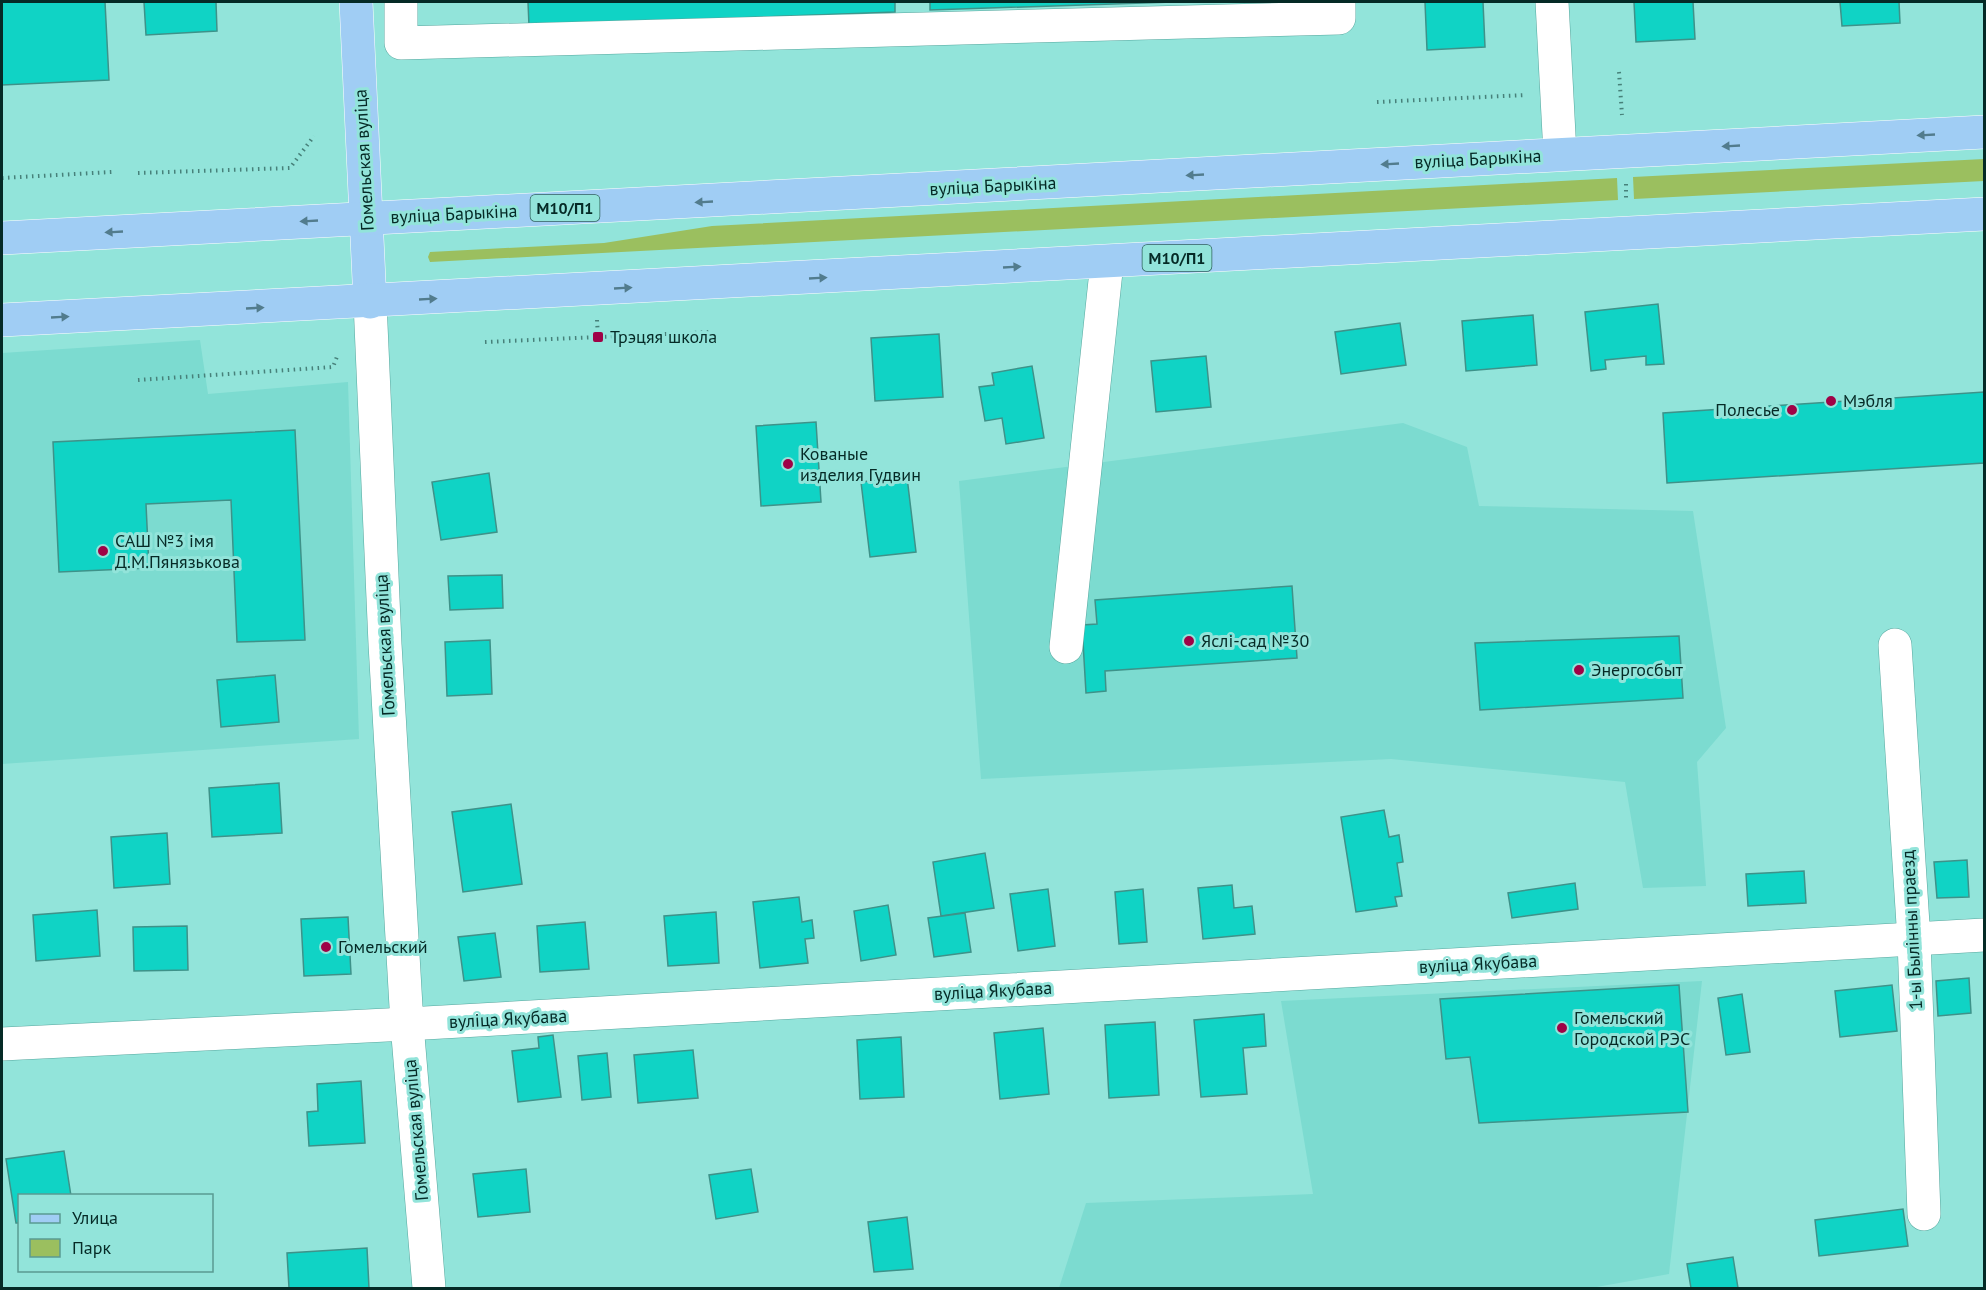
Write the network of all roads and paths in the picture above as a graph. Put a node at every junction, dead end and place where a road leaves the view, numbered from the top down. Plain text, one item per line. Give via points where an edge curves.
1 (356, 2) edge
2 (401, 2) edge
3 (1339, 2) edge
4 (1552, 2) edge
5 (1619, 72) dead end
6 (1532, 89) dead end
7 (1377, 102) dead end
8 (1622, 115) dead end
9 (1984, 132) edge
10 (314, 136) dead end
11 (1560, 154) junction
12 (112, 172) dead end
13 (138, 173) dead end
14 (1625, 177) dead end
15 (2, 178) edge
16 (1626, 200) dead end
17 (1984, 214) edge
18 (367, 218) junction
19 (2, 238) edge
20 (1107, 262) junction
21 (370, 302) junction
22 (2, 320) edge
23 (711, 332) dead end
24 (484, 342) dead end
25 (339, 351) dead end
26 (138, 380) dead end
27 (1895, 645) dead end
28 (1066, 647) dead end
29 (1984, 935) edge
30 (1914, 940) junction
31 (407, 1024) junction
32 (2, 1044) edge
33 (1924, 1214) dead end
34 (429, 1288) edge

1 - 18 main road, Гомельская вуліца
2 - 3 street via 401,43 1339,18
4 - 11 street
5 - 8 path
6 - 7 path via 1526,95
9 -> 11 main road, вуліца Барыкіна / М10/П1
10 - 13 path via 290,168
11 -> 18 main road, вуліца Барыкіна / М10/П1
12 - 15 path
14 - 16 path
17 - 20 main road, М10/П1
18 -> 19 main road, вуліца Барыкіна / М10/П1
18 - 21 main road, Гомельская вуліца
21 -> 20 main road, М10/П1
20 - 28 street
22 -> 21 main road, М10/П1
21 - 31 street, Гомельская вуліца
23 - 24 path
25 - 26 path via 333,368
27 - 30 street, 1-ы Былінны праезд
29 - 30 street, вуліца Якубава
30 - 31 street, вуліца Якубава
30 - 33 street, 1-ы Былінны праезд
31 - 32 street, вуліца Якубава
31 - 34 street, Гомельская вуліца

